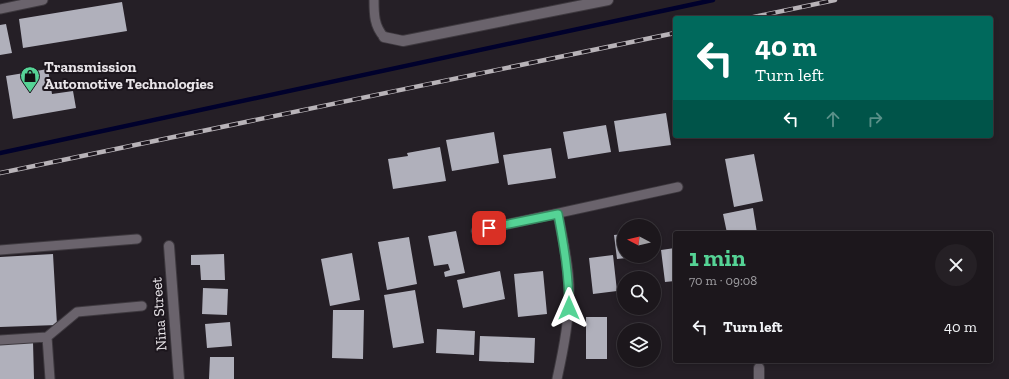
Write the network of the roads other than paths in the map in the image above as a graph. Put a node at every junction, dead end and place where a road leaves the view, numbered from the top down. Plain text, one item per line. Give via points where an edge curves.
1 (43, 0) edge
2 (374, 0) edge
3 (608, 0) edge
4 (0, 9) edge
5 (384, 37) joint
6 (678, 187) dead end
7 (558, 214) junction
8 (476, 231) dead end
9 (136, 239) dead end
10 (169, 246) dead end
11 (0, 250) edge
12 (142, 306) dead end
13 (47, 337) junction
14 (0, 340) edge
15 (759, 368) dead end
16 (50, 379) edge
17 (179, 379) edge
18 (558, 379) edge
19 (759, 379) edge

1 - 4 lane
2 - 5 lane via 376,24
3 - 5 street via 403,41
6 - 7 lane
7 - 8 lane
7 - 18 lane via 569,283 569,308
9 - 11 lane
10 - 17 street, Nina Street
12 - 13 lane via 77,312
13 - 14 lane
13 - 16 lane
15 - 19 street

